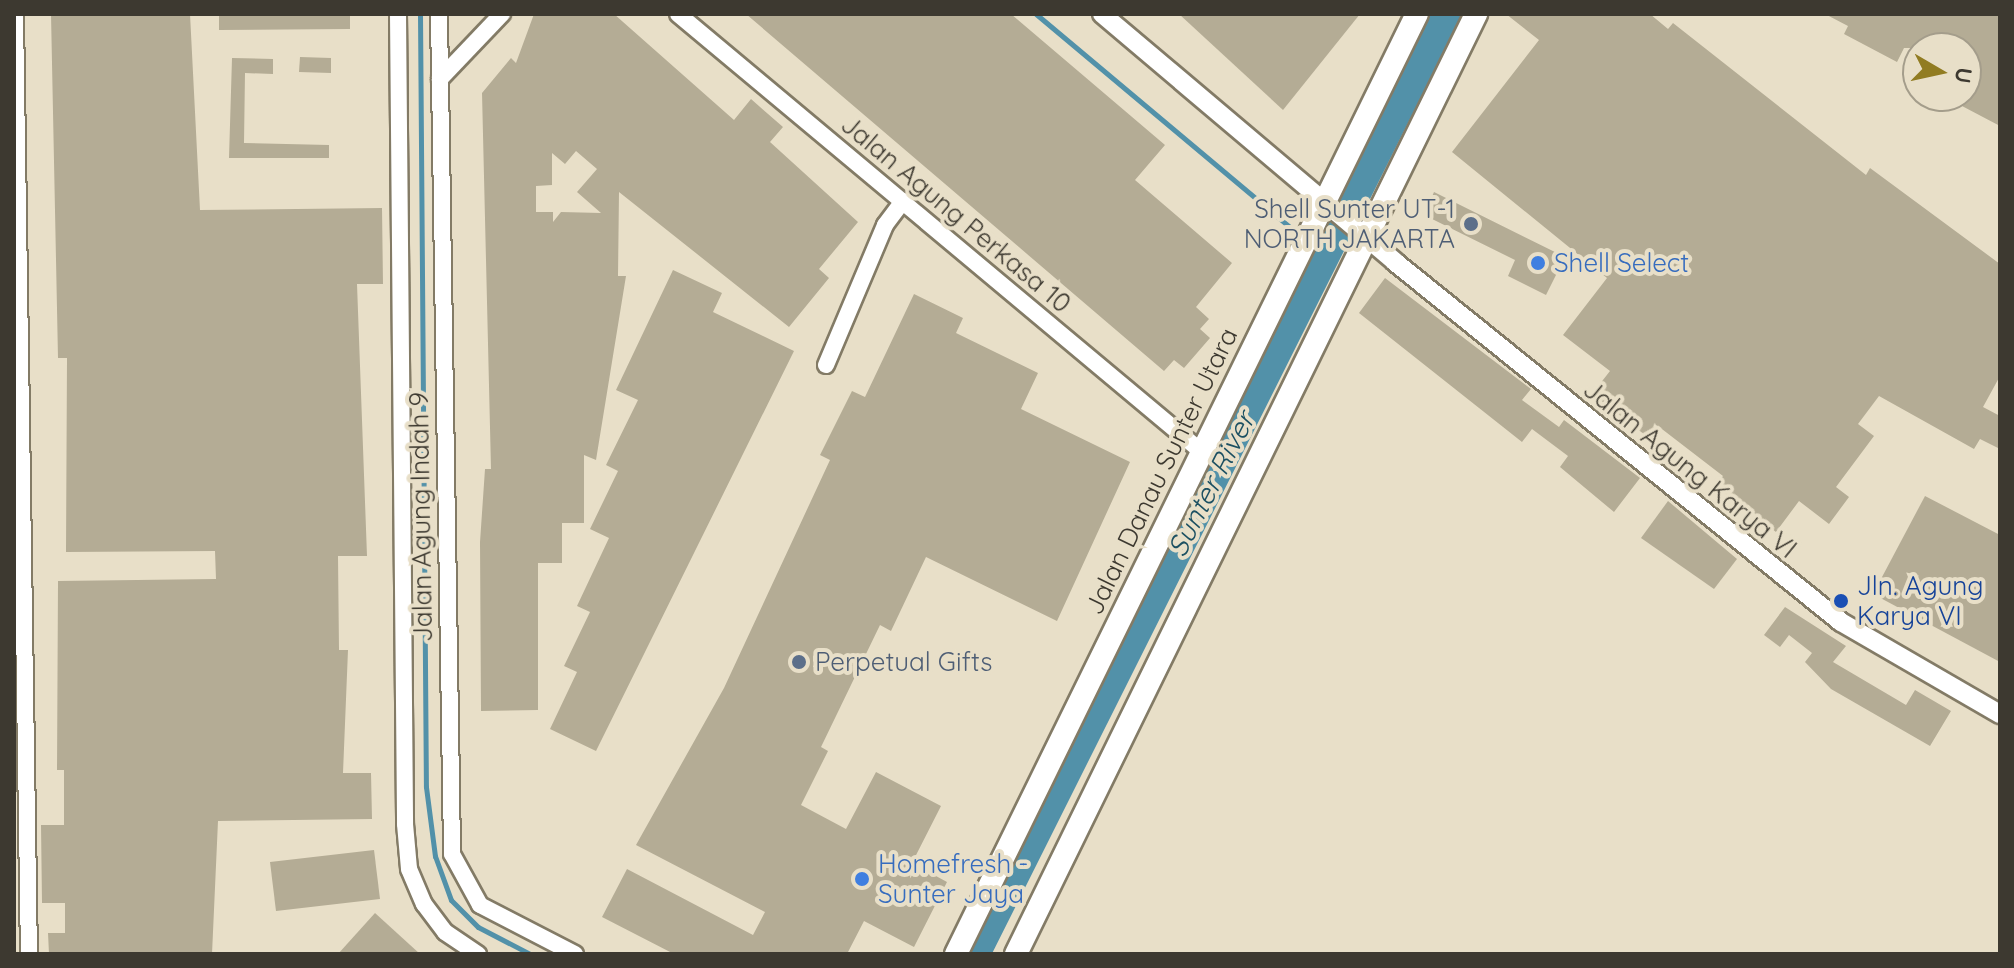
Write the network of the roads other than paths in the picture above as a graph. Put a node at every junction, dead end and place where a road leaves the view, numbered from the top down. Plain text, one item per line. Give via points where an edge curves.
1 (15, 14) edge
2 (398, 14) edge
3 (439, 14) edge
4 (502, 14) edge
5 (678, 14) edge
6 (1102, 14) edge
7 (1417, 14) edge
8 (1476, 14) edge
9 (440, 79) junction
10 (903, 201) junction
11 (1325, 208) junction
12 (1363, 234) junction
13 (826, 365) dead end
14 (1202, 452) junction
15 (2000, 714) edge
16 (29, 954) edge
17 (478, 954) edge
18 (575, 954) edge
19 (956, 954) edge
20 (1016, 954) edge

1 - 16 street
2 - 17 street, Jalan Agung Indah 9 via 405,824 409,869 424,904 445,932
3 - 9 street, Jalan Agung Indah 9
4 - 9 street
5 - 10 street, Jalan Agung Perkasa 10
6 - 11 street, Jalan Agung Karya VI
7 - 11 main road, Jalan Danau Sunter Utara
8 - 12 main road
9 - 18 street, Jalan Agung Indah 9 via 452,854 480,905
10 - 13 street via 885,225
10 - 14 street, Jalan Agung Perkasa 10
11 - 12 street, Jalan Agung Karya VI
11 - 14 main road, Jalan Danau Sunter Utara
12 - 15 street, Jalan Agung Karya VI via 1841,622
12 - 20 main road
14 - 19 main road, Jalan Danau Sunter Utara

